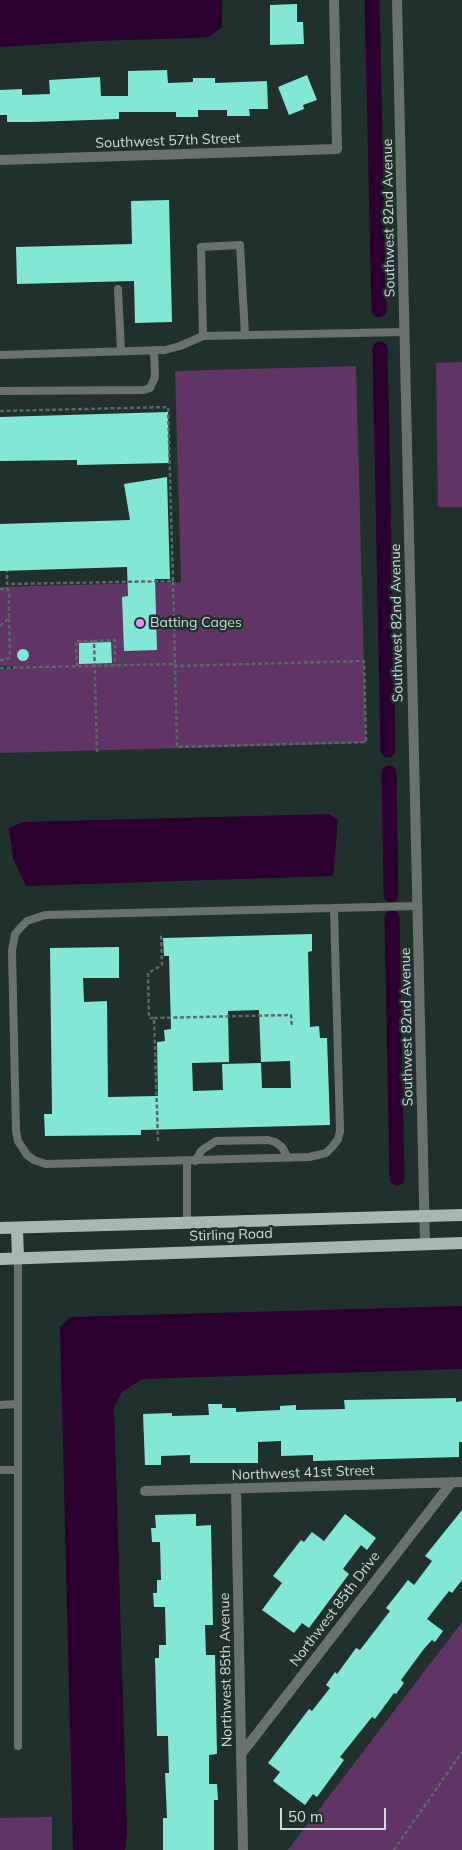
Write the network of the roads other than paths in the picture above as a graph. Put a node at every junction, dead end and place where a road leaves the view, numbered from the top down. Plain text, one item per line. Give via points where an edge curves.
1 (334, 0) edge
2 (397, 0) edge
3 (0, 160) edge
4 (118, 289) dead end
5 (405, 332) junction
6 (245, 335) junction
7 (203, 336) junction
8 (154, 350) junction
9 (122, 351) junction
10 (0, 355) edge
11 (0, 391) edge
12 (417, 906) junction
13 (334, 908) junction
14 (288, 1158) junction
15 (191, 1161) junction
16 (462, 1215) edge
17 (425, 1216) junction
18 (187, 1223) junction
19 (0, 1228) edge
20 (17, 1228) junction
21 (462, 1243) edge
22 (426, 1244) junction
23 (18, 1258) junction
24 (0, 1259) edge
25 (18, 1404) junction
26 (0, 1405) edge
27 (0, 1470) edge
28 (18, 1470) junction
29 (457, 1482) edge
30 (236, 1488) junction
31 (145, 1491) dead end
32 (18, 1746) dead end
33 (242, 1754) junction
34 (243, 1850) edge

1 - 3 street, Southwest 57th Street via 337,150
2 - 5 street, Southwest 82nd Avenue
4 - 9 lane
5 - 6 lane
5 - 12 street, Southwest 82nd Avenue
6 - 7 lane
6 - 7 lane via 240,244 201,247
7 - 8 lane via 180,346
8 - 9 lane
8 - 11 lane via 153,384 144,390
9 - 10 lane
12 - 13 lane
12 - 17 street, Southwest 82nd Avenue
13 - 14 lane via 340,1131 326,1153
13 - 15 lane via 45,915 27,921 15,934 12,952 16,1131 22,1148 34,1160 46,1164
14 - 15 lane
14 - 15 lane via 282,1147 268,1140 216,1141
15 - 18 lane
16 - 17 main road, Stirling Road
17 - 18 main road, Stirling Road
17 - 22 street, Southwest 82nd Avenue
18 - 20 main road, Stirling Road
19 - 20 main road, Stirling Road
20 - 23 main road
21 - 22 main road, Stirling Road
22 - 23 main road, Stirling Road
23 - 24 main road, Stirling Road
23 - 25 lane
25 - 26 lane
25 - 28 lane
27 - 28 lane
28 - 32 lane
29 - 30 street, Northwest 41st Street
29 - 33 street, Northwest 85th Drive
30 - 31 street, Northwest 41st Street
30 - 33 street, Northwest 85th Avenue
33 - 34 street, Northwest 85th Avenue

